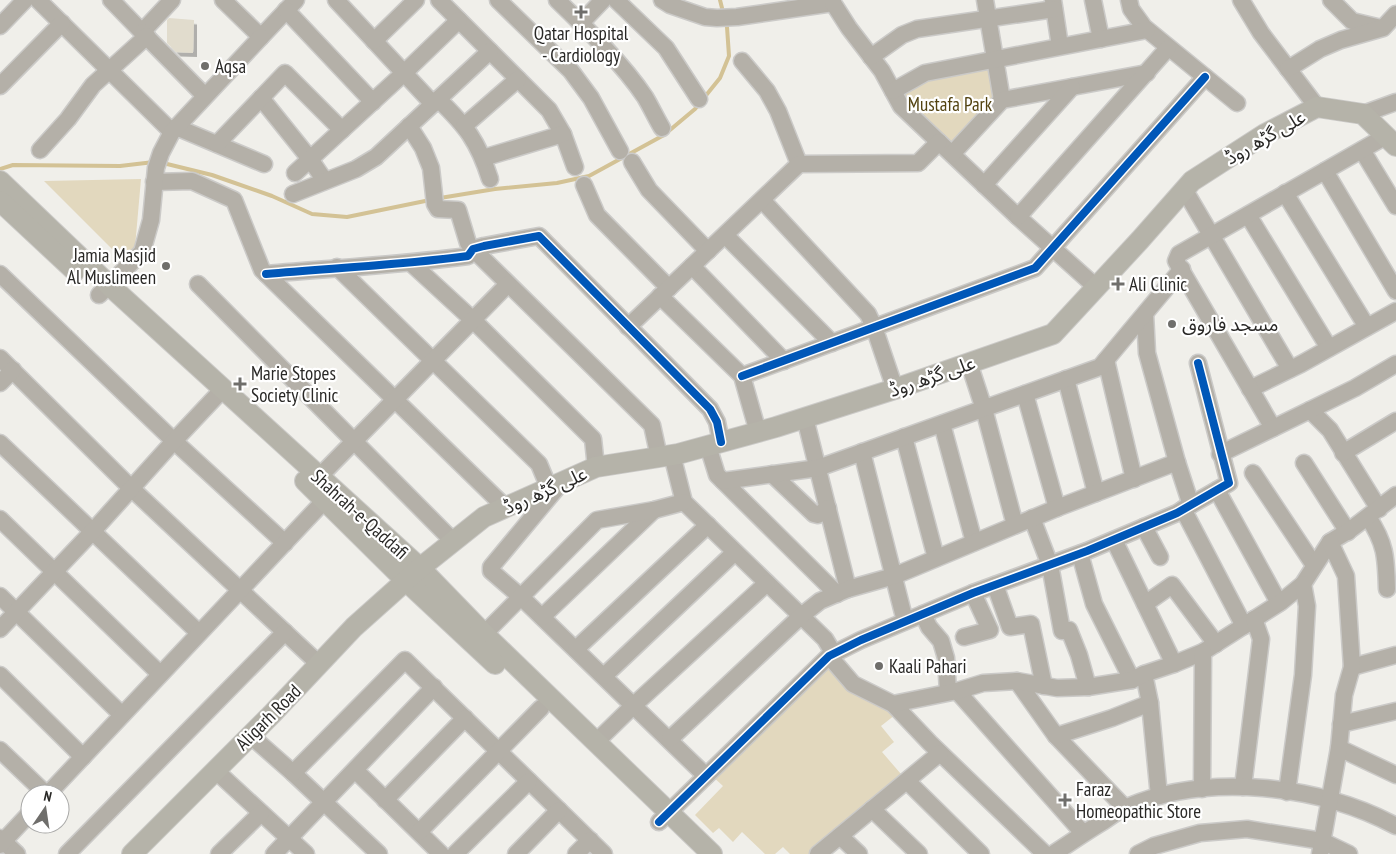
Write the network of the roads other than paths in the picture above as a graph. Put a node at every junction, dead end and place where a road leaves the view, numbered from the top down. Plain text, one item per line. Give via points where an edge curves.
1 (25, 0) edge
2 (38, 0) edge
3 (111, 0) edge
4 (172, 0) edge
5 (416, 0) edge
6 (439, 0) edge
7 (498, 0) edge
8 (557, 0) edge
9 (604, 0) edge
10 (616, 0) edge
11 (662, 0) edge
12 (986, 0) edge
13 (1093, 0) edge
14 (1129, 0) edge
15 (1241, 0) edge
16 (1331, 0) edge
17 (833, 1) edge
18 (230, 3) edge
19 (347, 4) edge
20 (291, 5) edge
21 (1054, 5) edge
22 (699, 7) edge
23 (1396, 14) edge
24 (988, 19) junction
25 (459, 20) junction
26 (1, 23) edge
27 (62, 23) junction
28 (581, 23) junction
29 (1389, 29) edge
30 (1148, 30) junction
31 (144, 34) junction
32 (261, 37) junction
33 (1101, 39) junction
34 (374, 41) junction
35 (1060, 46) junction
36 (1168, 48) junction
37 (490, 51) junction
38 (871, 57) junction
39 (995, 58) junction
40 (742, 61) dead end
41 (1288, 69) junction
42 (109, 70) junction
43 (404, 73) junction
44 (1147, 73) junction
45 (1205, 77) junction
46 (518, 79) junction
47 (0, 86) edge
48 (1072, 87) junction
49 (893, 91) junction
50 (205, 96) junction
51 (261, 98) junction
52 (699, 99) dead end
53 (1002, 100) junction
54 (373, 102) junction
55 (435, 102) junction
56 (1396, 102) edge
57 (1237, 103) dead end
58 (1317, 107) junction
59 (1363, 114) junction
60 (409, 126) junction
61 (464, 126) junction
62 (662, 128) dead end
63 (174, 129) junction
64 (342, 130) junction
65 (563, 134) junction
66 (939, 142) junction
67 (1393, 143) edge
68 (217, 144) junction
69 (40, 150) dead end
70 (1362, 150) junction
71 (952, 154) junction
72 (483, 158) junction
73 (310, 159) junction
74 (264, 164) dead end
75 (799, 164) junction
76 (575, 167) dead end
77 (157, 168) junction
78 (1325, 171) junction
79 (295, 173) dead end
80 (490, 179) dead end
81 (325, 181) junction
82 (584, 185) dead end
83 (984, 185) junction
84 (1184, 189) junction
85 (293, 194) dead end
86 (1285, 194) junction
87 (4, 195) edge
88 (762, 200) junction
89 (1396, 206) edge
90 (1248, 214) junction
91 (1018, 217) junction
92 (725, 235) junction
93 (1212, 236) junction
94 (1052, 248) junction
95 (473, 249) junction
96 (708, 251) junction
97 (410, 263) junction
98 (692, 266) junction
99 (337, 267) junction
100 (1182, 269) junction
101 (0, 274) edge
102 (266, 274) junction
103 (198, 284) dead end
104 (508, 284) junction
105 (1096, 288) junction
106 (104, 290) junction
107 (1396, 291) edge
108 (665, 292) junction
109 (1396, 311) edge
110 (1145, 314) junction
111 (473, 320) junction
112 (628, 327) junction
113 (1368, 327) junction
114 (874, 328) junction
115 (832, 343) junction
116 (1329, 348) junction
117 (0, 358) edge
118 (434, 360) junction
119 (1106, 360) junction
120 (784, 361) junction
121 (969, 363) junction
122 (1198, 363) dead end
123 (1396, 364) edge
124 (1290, 369) junction
125 (13, 370) junction
126 (742, 376) junction
127 (1066, 380) junction
128 (0, 383) edge
129 (895, 389) junction
130 (1250, 389) junction
131 (220, 393) junction
132 (1025, 394) junction
133 (395, 400) junction
134 (984, 409) junction
135 (1310, 410) junction
136 (805, 418) junction
137 (1396, 421) edge
138 (942, 424) junction
139 (1272, 428) junction
140 (758, 432) junction
141 (904, 437) junction
142 (174, 441) junction
143 (355, 442) junction
144 (0, 443) edge
145 (714, 444) junction
146 (862, 452) junction
147 (1343, 453) junction
148 (1220, 454) junction
149 (666, 456) junction
150 (1177, 462) junction
151 (1304, 463) dead end
152 (596, 467) junction
153 (818, 468) junction
154 (1253, 473) dead end
155 (772, 474) junction
156 (319, 477) junction
157 (1134, 479) junction
158 (723, 481) junction
159 (555, 485) junction
160 (131, 488) junction
161 (1217, 490) junction
162 (1096, 493) junction
163 (325, 500) junction
164 (684, 502) junction
165 (505, 507) junction
166 (1187, 507) junction
167 (1386, 507) edge
168 (828, 508) junction
169 (1057, 508) junction
170 (654, 510) junction
171 (1032, 518) junction
172 (0, 519) edge
173 (708, 525) junction
174 (1015, 525) junction
175 (1144, 527) junction
176 (93, 532) junction
177 (1348, 532) junction
178 (452, 540) junction
179 (1114, 540) junction
180 (974, 542) junction
181 (1330, 542) junction
182 (285, 543) junction
183 (735, 552) junction
184 (1080, 554) junction
185 (1160, 557) dead end
186 (936, 558) junction
187 (1314, 564) junction
188 (1050, 565) junction
189 (55, 571) junction
190 (412, 574) junction
191 (894, 576) junction
192 (768, 583) junction
193 (1303, 584) junction
194 (995, 585) junction
195 (239, 589) junction
196 (1387, 589) dead end
197 (843, 591) junction
198 (973, 593) junction
199 (0, 596) edge
200 (521, 597) junction
201 (1279, 603) junction
202 (1145, 604) junction
203 (17, 612) junction
204 (923, 614) junction
205 (801, 616) junction
206 (542, 617) junction
207 (905, 621) junction
208 (1249, 622) junction
209 (0, 629) edge
210 (199, 632) junction
211 (285, 632) junction
212 (484, 634) junction
213 (964, 637) dead end
214 (1209, 648) junction
215 (576, 649) junction
216 (832, 655) junction
217 (1396, 655) edge
218 (319, 664) junction
219 (1174, 664) junction
220 (1352, 667) junction
221 (160, 674) junction
222 (0, 675) edge
223 (604, 676) junction
224 (1138, 677) junction
225 (1017, 681) junction
226 (1044, 686) junction
227 (434, 687) junction
228 (1088, 687) junction
229 (953, 692) junction
230 (1150, 703) junction
231 (893, 704) junction
232 (634, 705) junction
233 (541, 708) junction
234 (1396, 711) edge
235 (122, 715) junction
236 (465, 718) junction
237 (1341, 724) junction
238 (250, 736) junction
239 (1056, 736) junction
240 (670, 739) junction
241 (596, 742) junction
242 (1339, 748) junction
243 (0, 750) edge
244 (499, 750) junction
245 (940, 753) junction
246 (82, 757) junction
247 (215, 770) junction
248 (355, 770) junction
249 (294, 773) junction
250 (1396, 775) edge
251 (706, 776) junction
252 (530, 781) junction
253 (906, 781) junction
254 (36, 784) edge
255 (56, 784) edge
256 (1243, 787) junction
257 (1202, 789) junction
258 (1287, 792) junction
259 (1159, 796) junction
260 (1330, 799) junction
261 (385, 800) junction
262 (324, 802) junction
263 (1126, 808) junction
264 (872, 809) junction
265 (559, 810) junction
266 (261, 812) junction
267 (664, 817) junction
268 (20, 823) edge
269 (1396, 826) edge
270 (419, 832) junction
271 (1084, 833) junction
272 (840, 836) junction
273 (289, 839) junction
274 (590, 840) junction
275 (1, 841) edge
276 (1321, 848) edge
277 (17, 854) edge
278 (67, 854) edge
279 (132, 854) edge
280 (219, 854) edge
281 (274, 854) edge
282 (306, 854) edge
283 (379, 854) edge
284 (441, 854) edge
285 (455, 854) edge
286 (516, 854) edge
287 (576, 854) edge
288 (604, 854) edge
289 (693, 854) edge
290 (712, 854) edge
291 (818, 854) edge
292 (859, 854) edge
293 (919, 854) edge
294 (981, 854) edge
295 (1045, 854) edge
296 (1053, 854) edge
297 (1138, 854) edge
298 (1349, 854) edge

1 - 26 street
2 - 27 street
3 - 31 street
4 - 31 street
5 - 34 street
6 - 25 street
7 - 96 street via 570,71 591,98 649,190
8 - 28 street
9 - 28 street
10 - 52 street via 666,48
11 - 22 street
12 - 24 street
13 - 33 street
14 - 30 street via 1131,9
15 - 41 street
16 - 29 street via 1352,21
17 - 22 street via 717,18 705,17
17 - 38 street
18 - 32 street
19 - 34 street
20 - 32 street
20 - 54 street
21 - 24 street
21 - 35 street
23 - 29 street
24 - 38 street via 917,29 902,35
24 - 39 street
25 - 37 street
25 - 43 street
27 - 42 street
27 - 47 street
28 - 62 street via 645,97
29 - 41 street via 1341,40
30 - 33 street
30 - 36 street
31 - 42 street
31 - 50 street
32 - 50 street
33 - 35 street
34 - 43 street
35 - 39 street
36 - 44 street
36 - 45 street
37 - 46 street
37 - 55 street
38 - 49 street
39 - 49 street via 925,73
39 - 53 street
40 - 75 street via 767,91
41 - 58 street
42 - 63 street
42 - 69 street
43 - 54 street
43 - 55 street
44 - 48 street
44 - 91 street
45 - 57 street
45 - 94 street
46 - 61 street
46 - 65 street via 549,110
48 - 53 street
48 - 83 street
49 - 66 street via 901,106
50 - 63 street
51 - 64 street via 285,73
51 - 68 street
51 - 73 street
53 - 71 street
54 - 64 street
55 - 60 street
55 - 61 street
56 - 59 street
58 - 59 main road, علی گڑھ روڈ
58 - 84 main road, علی گڑھ روڈ via 1265,134
59 - 67 main road
60 - 81 street via 376,157
60 - 95 street via 424,148 431,168 438,209 458,210 468,243
61 - 72 street
63 - 68 street
63 - 77 street
64 - 73 street
65 - 72 street
65 - 76 street
66 - 71 street
66 - 75 street via 918,163
67 - 70 street
68 - 74 street
70 - 78 street
70 - 89 street
71 - 83 street
72 - 80 street
73 - 79 street
73 - 81 street
75 - 88 street
77 - 102 street via 234,200
77 - 106 street via 151,220 142,252
78 - 86 street
78 - 107 street
81 - 85 street
82 - 108 street via 597,215
83 - 91 street
84 - 93 street
84 - 105 main road, علی گڑھ روڈ
86 - 90 street
86 - 113 street
87 - 106 main road, Shahrah-e-Qaddafi
88 - 92 street
88 - 114 street via 868,314
90 - 93 street
90 - 116 street
91 - 94 street
92 - 96 street
92 - 115 street
93 - 100 street via 1178,254 1176,261
93 - 124 street
94 - 105 street
94 - 114 street via 1036,268
95 - 97 street via 468,256
95 - 104 street
95 - 112 street via 538,236
96 - 98 street
97 - 99 street
97 - 111 street
98 - 108 street
98 - 120 street
99 - 102 street
99 - 118 street
100 - 110 street
100 - 130 street
101 - 142 street
102 - 133 street
103 - 143 street
104 - 111 street
104 - 149 street via 652,425
105 - 121 main road, علی گڑھ روڈ via 1053,334
106 - 131 main road, Shahrah-e-Qaddafi
108 - 112 street
108 - 126 street
109 - 113 street
110 - 119 street
110 - 150 street via 1147,353
111 - 118 street
111 - 152 street via 593,439
112 - 145 street via 710,409 718,422
113 - 116 street
114 - 115 street
114 - 129 street
115 - 120 street
116 - 124 street
117 - 125 street
118 - 133 street
118 - 159 street via 539,464
119 - 127 street via 1100,368
119 - 157 street
120 - 126 street
121 - 129 main road, علی گڑھ روڈ
121 - 134 street
122 - 148 street
123 - 135 street
124 - 130 street
125 - 128 street
125 - 160 street
126 - 140 street
127 - 132 street
127 - 162 street
129 - 136 main road, علی گڑھ روڈ
130 - 139 street
131 - 142 street
131 - 156 main road, Shahrah-e-Qaddafi
131 - 163 main road, Shahrah-e-Qaddafi
132 - 134 street
132 - 169 street
133 - 143 street
133 - 165 street
134 - 138 street
134 - 174 street
135 - 139 street
135 - 147 street via 1330,430
136 - 140 main road, علی گڑھ روڈ
136 - 153 street
137 - 147 street
138 - 141 street
138 - 180 street
139 - 148 street
140 - 145 main road, علی گڑھ روڈ
141 - 146 street
141 - 186 street
142 - 160 street
142 - 182 street
143 - 156 street
143 - 178 street
144 - 176 street
145 - 149 main road, علی گڑھ روڈ
145 - 158 street via 716,475
146 - 153 street
146 - 191 street
147 - 167 street
148 - 161 street via 1228,483
149 - 152 main road, علی گڑھ روڈ
149 - 164 street
150 - 157 street
150 - 166 street
151 - 177 street
152 - 159 main road, علی گڑھ روڈ
153 - 155 street
153 - 168 street
154 - 187 street
155 - 158 street
155 - 168 street via 814,514
156 - 190 main road, Shahrah-e-Qaddafi
157 - 162 street
158 - 197 street
159 - 165 main road, علی گڑھ روڈ
159 - 200 street via 490,569
160 - 176 street
160 - 195 street
161 - 166 street
161 - 201 street
162 - 169 street
163 - 182 street
163 - 190 main road, Shahrah-e-Qaddafi
164 - 170 street
164 - 173 street
165 - 178 main road, علی گڑھ روڈ via 484,517
166 - 175 street
166 - 208 street
167 - 177 street
167 - 196 street via 1378,532 1386,562
168 - 197 street
169 - 171 street
170 - 200 street via 597,520
170 - 206 street
171 - 174 street
171 - 188 street
172 - 189 street
173 - 183 street
173 - 215 street
174 - 180 street
175 - 179 street
175 - 185 street
176 - 189 street
176 - 210 street
177 - 181 street
178 - 190 main road, علی گڑھ روڈ
179 - 184 street
179 - 202 street
180 - 186 street
181 - 187 street
181 - 220 street via 1346,576
182 - 195 street
183 - 192 street
183 - 223 street
184 - 188 street
184 - 224 street via 1094,604
186 - 191 street
187 - 193 street
188 - 194 street
188 - 228 street via 1062,632 1068,630
189 - 203 street
189 - 221 street
190 - 212 main road, Shahrah-e-Qaddafi
190 - 218 main road, Aligarh Road
190 - 233 main road, Shahrah-e-Qaddafi
191 - 197 street
191 - 207 street
192 - 205 street
192 - 232 street
193 - 201 street
193 - 258 street via 1307,606 1303,675
194 - 198 street
194 - 226 street via 1010,627 1032,624
195 - 210 street
195 - 211 street
197 - 205 street via 820,601
198 - 204 street
198 - 213 street via 990,630
199 - 203 street
200 - 206 street
200 - 212 street
201 - 208 street
202 - 214 street via 1172,585
202 - 219 street
203 - 209 street
203 - 235 street
204 - 207 street
204 - 229 street via 941,641
205 - 216 street via 825,639
205 - 240 street
206 - 215 street
207 - 216 street
208 - 214 street
208 - 256 street via 1261,639
210 - 221 street
211 - 218 street
211 - 278 street
212 - 241 main road, Shahrah-e-Qaddafi
214 - 219 street
214 - 257 street
215 - 223 street
216 - 231 street via 853,684
216 - 251 street
217 - 220 street
218 - 238 main road, Aligarh Road
219 - 224 street
220 - 237 street via 1344,695
221 - 235 street
222 - 246 street
223 - 232 street
224 - 228 street
224 - 230 street
225 - 226 street
225 - 229 street via 983,683
225 - 239 street
226 - 228 street
227 - 236 street
227 - 248 street
227 - 249 street via 405,660
229 - 231 street
229 - 271 street
230 - 239 street
230 - 259 street
231 - 245 street
232 - 240 street
232 - 241 street
233 - 244 street
233 - 267 main road, Shahrah-e-Qaddafi
234 - 237 street
235 - 246 street
236 - 244 street
236 - 261 street
237 - 242 street
238 - 247 main road, Aligarh Road
238 - 249 street
239 - 263 street
240 - 251 street
241 - 267 main road, Shahrah-e-Qaddafi
242 - 250 street
242 - 260 street
243 - 254 street
244 - 252 street
244 - 270 street
245 - 253 street
245 - 295 street
246 - 255 street
247 - 266 street
247 - 279 main road, Aligarh Road
248 - 261 street
248 - 262 street
249 - 262 street
251 - 267 street
252 - 265 street
252 - 285 street
253 - 264 street
253 - 294 street
256 - 257 street
256 - 258 street
257 - 259 street
258 - 260 street
259 - 263 street
260 - 269 street
260 - 276 street
261 - 270 street
262 - 273 street
262 - 283 street
263 - 271 street
264 - 272 street
264 - 293 street
265 - 274 street
265 - 286 street
266 - 273 street
266 - 280 street
267 - 289 main road, Shahrah-e-Qaddafi
267 - 290 main road, Shahrah-e-Qaddafi
268 - 275 street
270 - 284 street
271 - 296 street
272 - 291 street
272 - 292 street
273 - 281 street
273 - 282 street
274 - 287 street
274 - 288 street
275 - 277 street
276 - 297 street via 1247,829 1200,833
276 - 298 street

